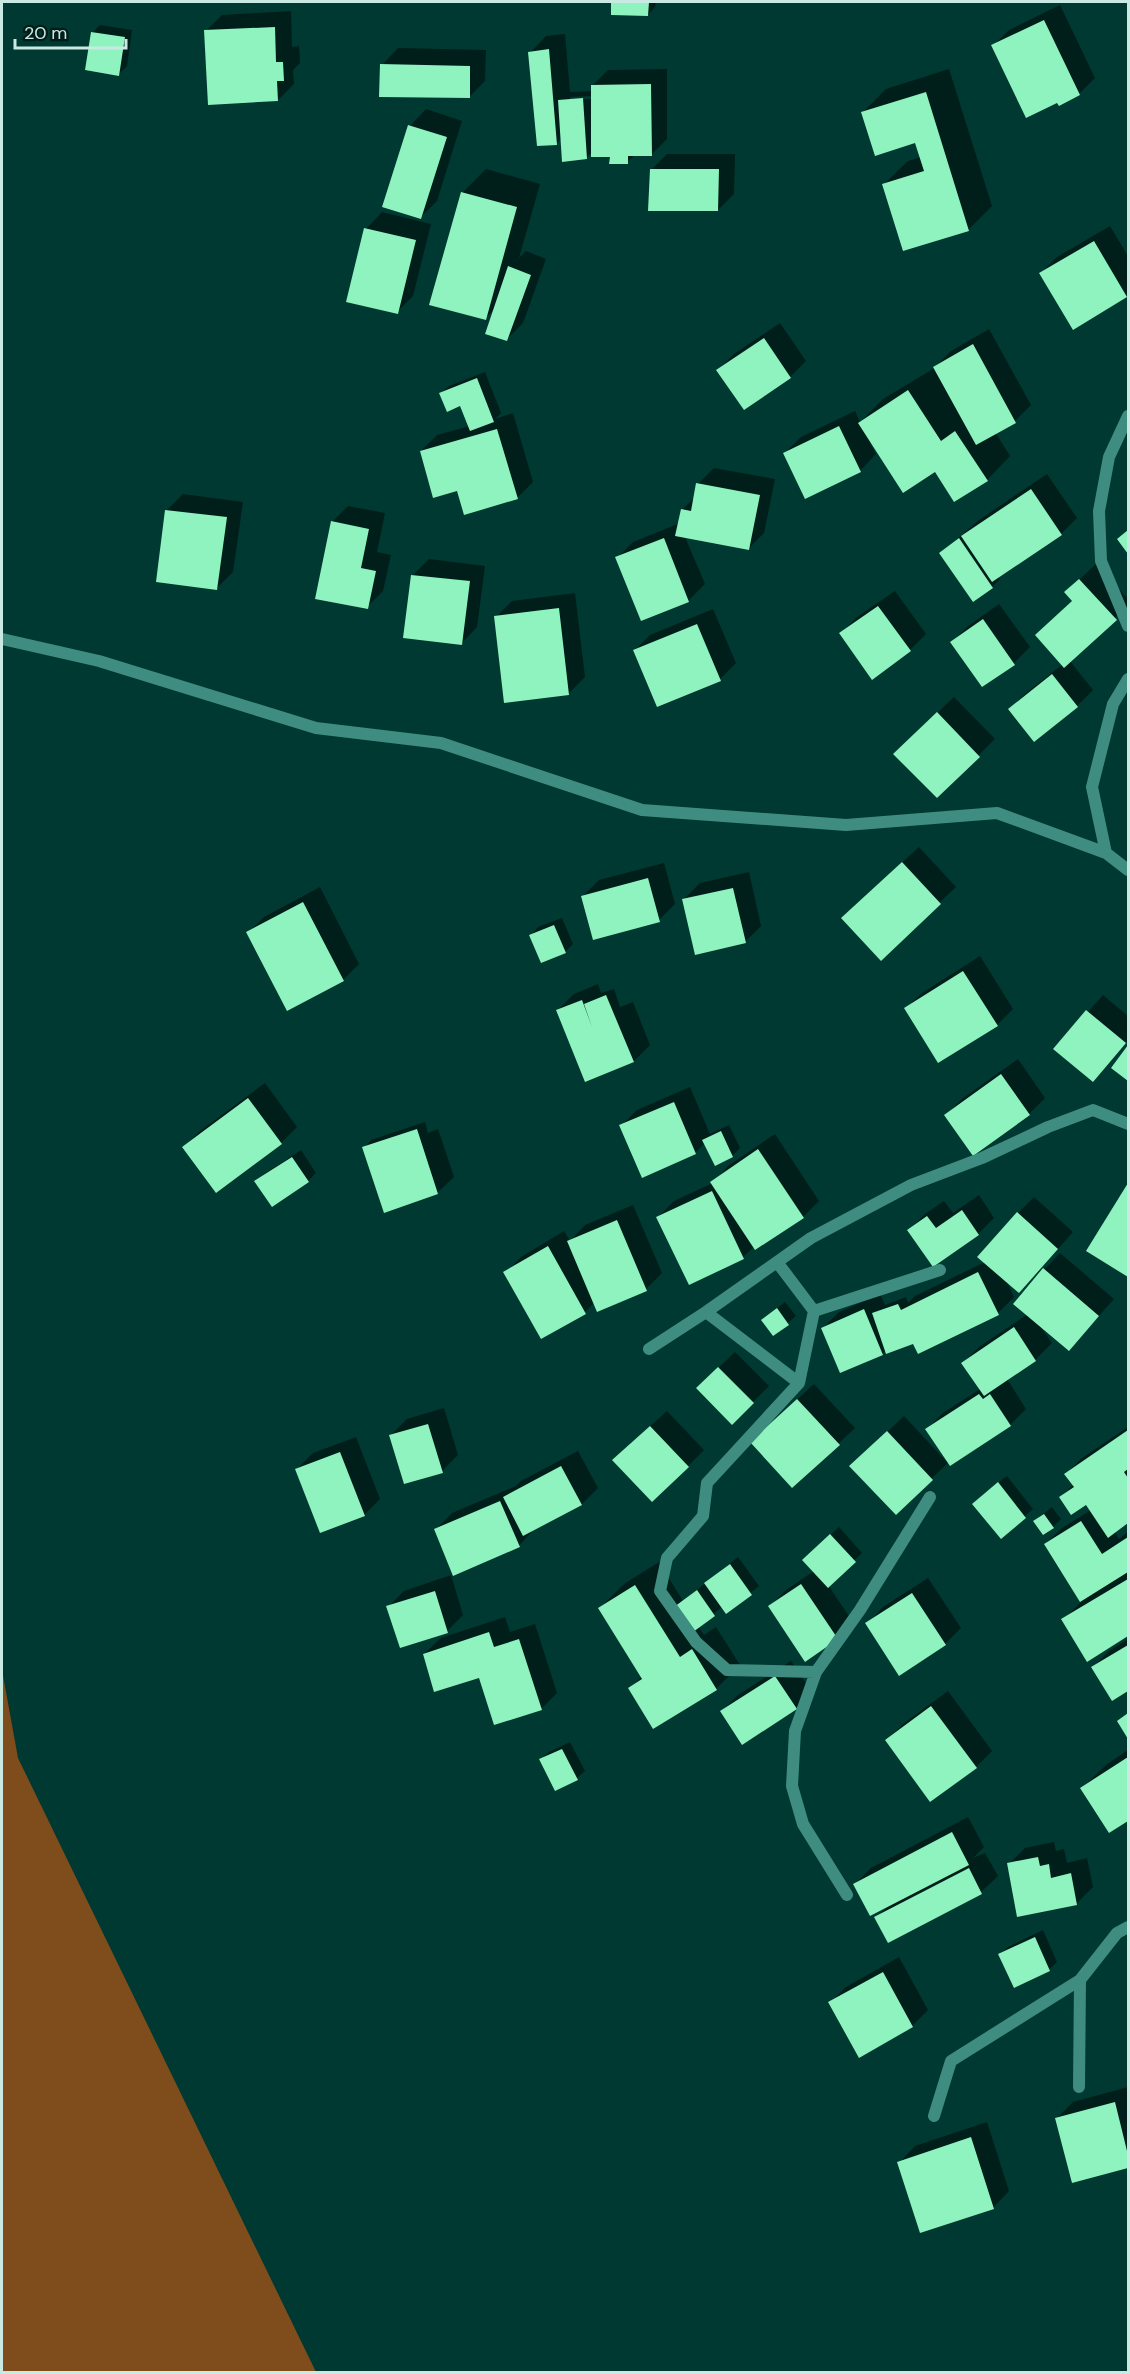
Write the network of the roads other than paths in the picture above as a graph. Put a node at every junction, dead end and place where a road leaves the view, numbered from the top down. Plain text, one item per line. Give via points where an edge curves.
1 (1128, 416) edge
2 (1128, 626) edge
3 (2, 639) edge
4 (1128, 679) edge
5 (1106, 853) junction
6 (1128, 870) edge
7 (1128, 1124) edge
8 (777, 1262) junction
9 (940, 1270) dead end
10 (814, 1311) junction
11 (706, 1312) junction
12 (649, 1349) dead end
13 (799, 1383) junction
14 (930, 1497) dead end
15 (816, 1671) junction
16 (847, 1895) dead end
17 (1128, 1927) edge
18 (1080, 1980) junction
19 (1079, 2086) dead end
20 (934, 2116) dead end

1 - 2 street via 1109,457 1099,511 1101,561
3 - 5 street via 99,662 316,728 441,743 642,810 846,825 997,813
4 - 5 street via 1113,704 1092,787
5 - 6 street
7 - 8 street via 1093,1110 1048,1126 982,1158 910,1185 811,1238
8 - 10 street
8 - 11 street
9 - 10 street
10 - 13 street
11 - 12 street
11 - 13 street
13 - 15 street via 707,1483 703,1516 667,1558 660,1591 696,1642 727,1670
14 - 15 street via 860,1610
15 - 16 street via 795,1731 792,1786 803,1824
17 - 18 street via 1117,1933
18 - 19 street
18 - 20 street via 951,2061

